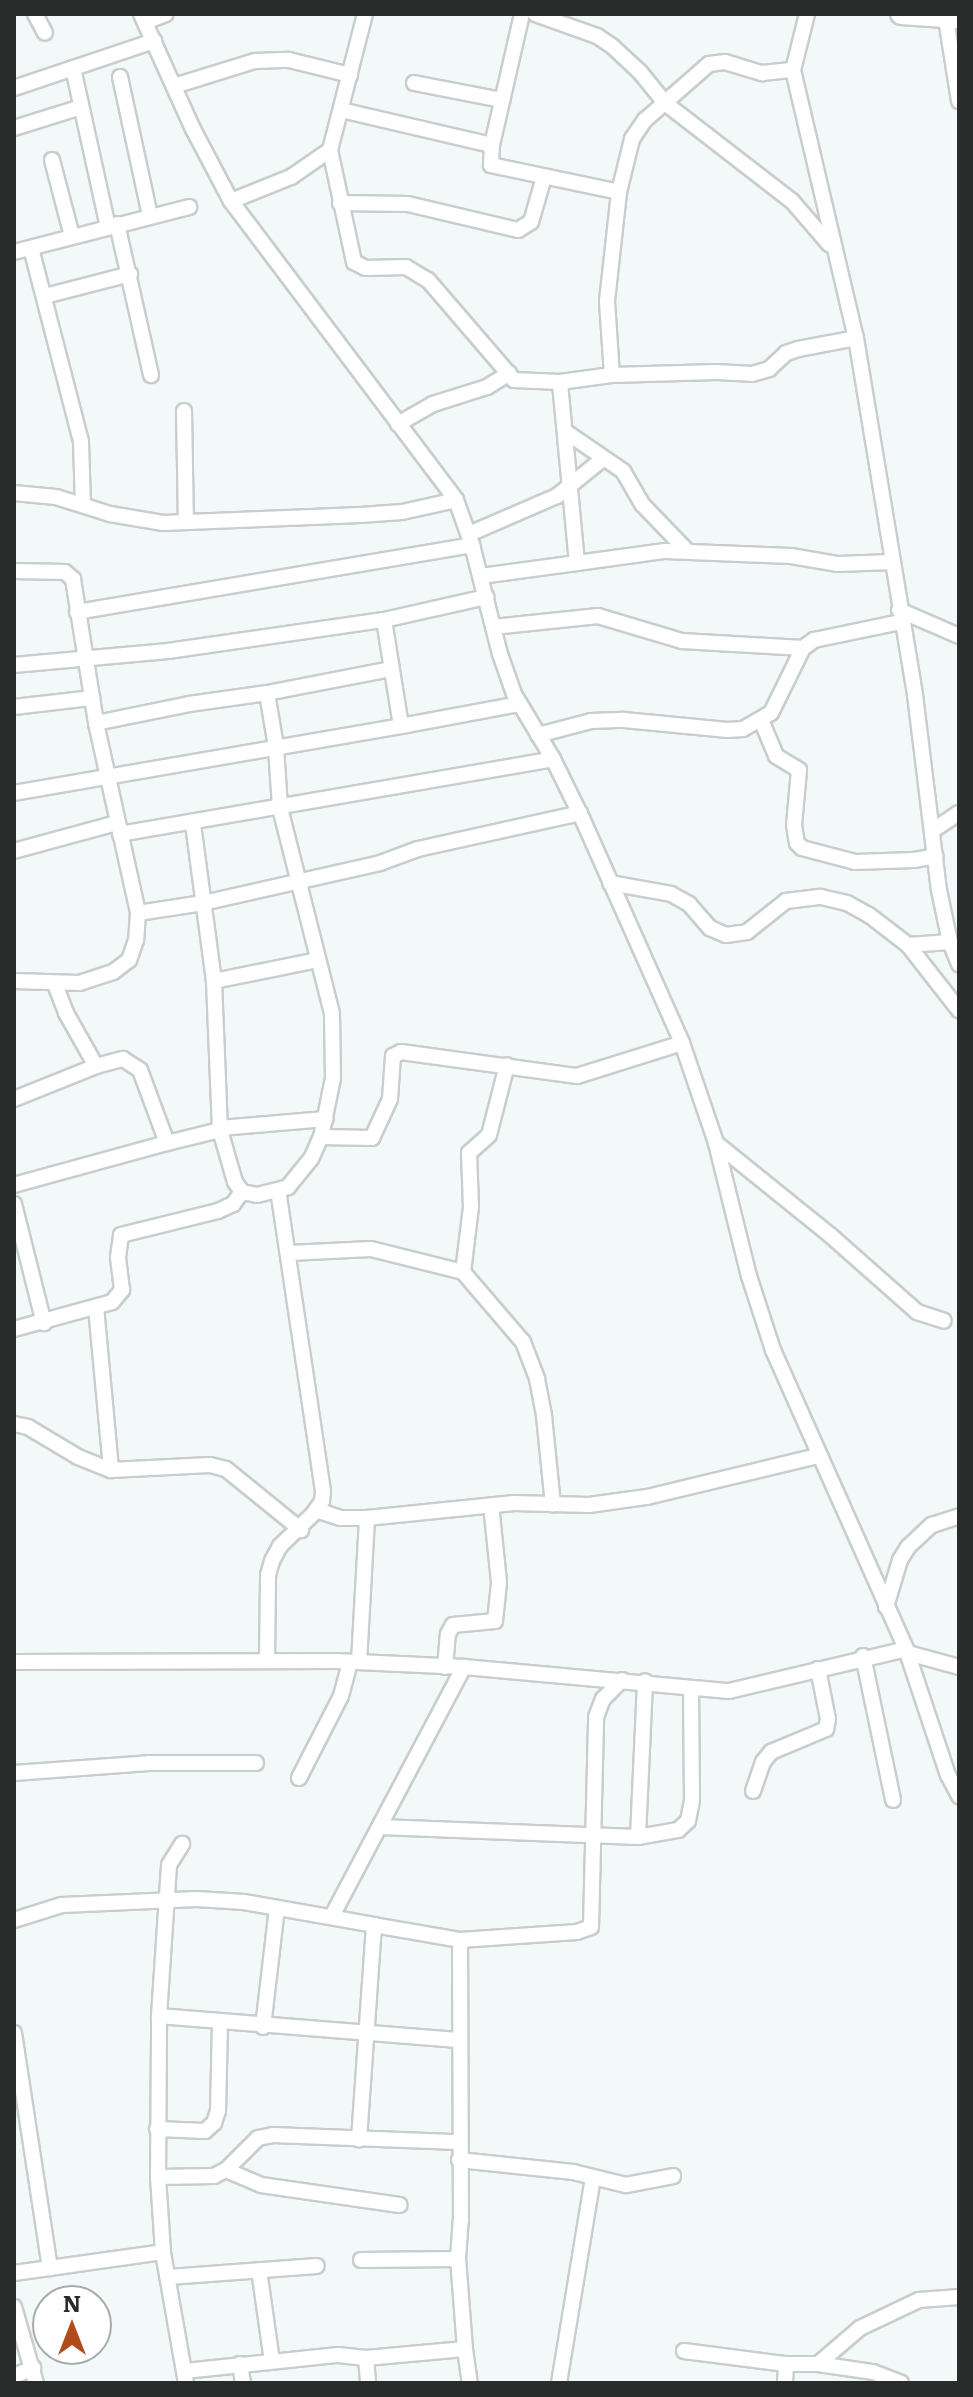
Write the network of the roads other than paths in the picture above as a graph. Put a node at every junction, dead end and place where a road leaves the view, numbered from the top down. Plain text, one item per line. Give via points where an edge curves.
1 (35, 14) edge
2 (166, 14) edge
3 (365, 14) edge
4 (522, 14) edge
5 (535, 14) edge
6 (807, 14) edge
7 (901, 14) edge
8 (143, 18) edge
9 (953, 18) edge
10 (45, 33) dead end
11 (154, 41) junction
12 (73, 68) junction
13 (793, 70) junction
14 (350, 75) junction
15 (120, 77) dead end
16 (414, 83) dead end
17 (174, 86) junction
18 (14, 88) edge
19 (502, 100) junction
20 (959, 101) edge
21 (665, 103) junction
22 (81, 107) junction
23 (341, 110) junction
24 (14, 128) edge
25 (492, 145) junction
26 (330, 150) junction
27 (52, 160) dead end
28 (544, 177) junction
29 (619, 192) junction
30 (231, 201) junction
31 (340, 203) junction
32 (189, 207) dead end
33 (150, 216) junction
34 (112, 226) junction
35 (72, 236) junction
36 (832, 247) junction
37 (31, 248) junction
38 (14, 252) edge
39 (130, 274) junction
40 (45, 296) junction
41 (856, 338) junction
42 (509, 373) junction
43 (151, 375) dead end
44 (612, 375) junction
45 (560, 382) junction
46 (184, 411) dead end
47 (398, 424) junction
48 (566, 432) junction
49 (604, 458) junction
50 (572, 486) junction
51 (14, 493) edge
52 (456, 500) junction
53 (83, 504) junction
54 (186, 521) junction
55 (470, 539) junction
56 (688, 552) junction
57 (892, 562) junction
58 (577, 563) junction
59 (14, 571) edge
60 (481, 576) junction
61 (486, 597) junction
62 (77, 612) junction
63 (900, 616) junction
64 (384, 620) junction
65 (493, 627) junction
66 (959, 636) edge
67 (803, 648) junction
68 (86, 660) junction
69 (14, 665) edge
70 (392, 669) junction
71 (267, 693) junction
72 (92, 698) junction
73 (520, 704) junction
74 (14, 707) edge
75 (761, 720) junction
76 (96, 723) junction
77 (401, 726) junction
78 (538, 735) junction
79 (276, 747) junction
80 (553, 759) junction
81 (107, 775) junction
82 (14, 793) edge
83 (280, 808) junction
84 (580, 813) junction
85 (959, 813) edge
86 (193, 824) junction
87 (119, 828) junction
88 (932, 831) junction
89 (14, 851) edge
90 (936, 856) junction
91 (298, 882) junction
92 (610, 883) junction
93 (203, 903) junction
94 (138, 913) junction
95 (950, 942) junction
96 (908, 945) junction
97 (318, 960) junction
98 (959, 964) edge
99 (15, 977) edge
100 (214, 981) junction
101 (55, 984) junction
102 (959, 1010) edge
103 (682, 1043) junction
104 (507, 1065) junction
105 (96, 1066) junction
106 (14, 1099) edge
107 (326, 1119) junction
108 (220, 1129) junction
109 (321, 1137) junction
110 (167, 1143) junction
111 (716, 1143) junction
112 (14, 1185) edge
113 (278, 1191) junction
114 (242, 1192) junction
115 (14, 1204) edge
116 (18, 1234) edge
117 (289, 1253) junction
118 (463, 1272) junction
119 (96, 1307) junction
120 (944, 1321) dead end
121 (44, 1323) junction
122 (14, 1329) edge
123 (14, 1424) edge
124 (818, 1456) junction
125 (111, 1470) junction
126 (491, 1505) junction
127 (553, 1505) junction
128 (316, 1510) junction
129 (959, 1516) edge
130 (367, 1518) junction
131 (301, 1530) junction
132 (886, 1607) junction
133 (907, 1651) junction
134 (863, 1656) junction
135 (267, 1661) junction
136 (14, 1662) edge
137 (354, 1662) junction
138 (445, 1667) junction
139 (464, 1667) junction
140 (959, 1667) edge
141 (818, 1669) junction
142 (622, 1680) junction
143 (645, 1681) junction
144 (691, 1689) junction
145 (256, 1763) dead end
146 (14, 1773) edge
147 (299, 1778) dead end
148 (753, 1791) dead end
149 (959, 1796) edge
150 (893, 1800) dead end
151 (380, 1827) junction
152 (593, 1833) junction
153 (638, 1837) junction
154 (182, 1844) dead end
155 (168, 1901) junction
156 (277, 1908) junction
157 (332, 1916) junction
158 (14, 1920) edge
159 (374, 1925) junction
160 (460, 1940) junction
161 (159, 2016) junction
162 (220, 2023) junction
163 (263, 2027) junction
164 (14, 2033) edge
165 (364, 2035) junction
166 (460, 2040) junction
167 (157, 2129) junction
168 (359, 2139) junction
169 (458, 2142) junction
170 (459, 2160) junction
171 (226, 2170) junction
172 (673, 2176) dead end
173 (158, 2177) junction
174 (593, 2178) junction
175 (400, 2205) dead end
176 (163, 2252) junction
177 (458, 2259) junction
178 (361, 2260) dead end
179 (317, 2266) dead end
180 (50, 2268) junction
181 (259, 2270) junction
182 (14, 2273) edge
183 (169, 2277) junction
184 (959, 2297) edge
185 (14, 2307) edge
186 (465, 2349) junction
187 (684, 2351) dead end
188 (366, 2358) junction
189 (272, 2361) junction
190 (240, 2364) junction
191 (786, 2364) junction
192 (818, 2364) junction
193 (33, 2368) junction
194 (14, 2376) edge
195 (185, 2377) edge
196 (36, 2383) edge
197 (243, 2383) edge
198 (368, 2383) edge
199 (470, 2383) edge
200 (559, 2383) edge
201 (785, 2383) edge
202 (901, 2383) edge

1 - 10 street
2 - 8 street
3 - 14 street
4 - 19 street
5 - 21 street via 612,46
6 - 13 street
7 - 9 street
8 - 11 street
9 - 20 street
11 - 12 street
11 - 17 street
12 - 18 street
12 - 22 street
13 - 21 street via 751,73 714,62
13 - 36 street
14 - 17 street via 289,60 255,61
14 - 23 street
15 - 33 street
16 - 19 street
17 - 30 street
19 - 25 street
21 - 29 street via 632,139
21 - 36 street via 792,201
22 - 24 street
22 - 34 street
23 - 25 street
23 - 26 street
25 - 28 street via 493,167
26 - 30 street via 291,177
26 - 31 street
27 - 35 street
28 - 29 street
28 - 31 street via 531,222 518,230 408,204
29 - 44 street via 607,301
30 - 47 street
31 - 42 street via 359,267 406,267 428,280
32 - 33 street
33 - 34 street
34 - 35 street
34 - 39 street
35 - 37 street
36 - 41 street
37 - 38 street
37 - 40 street
39 - 40 street
39 - 43 street
40 - 53 street via 81,442
41 - 44 street via 786,353 769,369 752,374
41 - 57 street
42 - 45 street via 520,383
42 - 47 street
44 - 45 street
45 - 48 street
46 - 54 street
47 - 52 street
48 - 49 street
48 - 50 street
49 - 50 street
49 - 56 street via 631,481 643,505
50 - 55 street
50 - 58 street
51 - 53 street
52 - 54 street via 375,514
52 - 55 street
53 - 54 street via 139,521
55 - 60 street
55 - 62 street
56 - 57 street via 791,556 838,564
56 - 58 street via 645,552
57 - 63 street
58 - 60 street
59 - 62 street via 71,575
60 - 61 street
61 - 64 street
61 - 65 street
62 - 68 street
63 - 66 street
63 - 67 street via 814,640
63 - 88 street
64 - 68 street
64 - 70 street
65 - 67 street via 598,616 682,641
65 - 73 street
67 - 75 street via 771,713
68 - 69 street
68 - 72 street
70 - 71 street
70 - 77 street
71 - 76 street
71 - 79 street
72 - 74 street
72 - 76 street
73 - 77 street
73 - 78 street
75 - 78 street via 728,730 591,721
75 - 90 street via 776,756 799,770 794,825 802,848 855,862
76 - 81 street
77 - 79 street
78 - 80 street
79 - 81 street
79 - 83 street
80 - 83 street
80 - 84 street
81 - 82 street
81 - 87 street
83 - 86 street
83 - 91 street
84 - 91 street
84 - 92 street
85 - 88 street
86 - 87 street
86 - 93 street
87 - 89 street
87 - 94 street
88 - 90 street
90 - 95 street
91 - 93 street
91 - 97 street
92 - 96 street via 671,894 726,935 747,932 786,901 821,897 869,915
92 - 103 street
93 - 94 street
93 - 100 street
94 - 101 street via 129,960 98,978
95 - 96 street
95 - 98 street
96 - 102 street
97 - 100 street
97 - 107 street via 335,1050
99 - 101 street
100 - 108 street
101 - 105 street
103 - 104 street via 577,1076
103 - 111 street
104 - 109 street via 401,1052 393,1056 390,1099 375,1135 363,1140
104 - 118 street via 489,1135 469,1153 471,1207
105 - 106 street
105 - 110 street via 123,1059 140,1070
107 - 108 street
107 - 109 street
108 - 110 street
108 - 114 street via 226,1161
109 - 113 street via 299,1176
110 - 112 street
111 - 120 street via 917,1312
111 - 124 street via 757,1303
113 - 114 street
113 - 117 street
114 - 119 street via 218,1211 121,1235 120,1296
115 - 116 street
116 - 121 street
117 - 118 street via 371,1249
117 - 128 street via 323,1479
118 - 127 street via 523,1342 544,1416
119 - 121 street
119 - 125 street
121 - 122 street
123 - 125 street
124 - 127 street via 647,1497
124 - 132 street
125 - 131 street via 210,1465 226,1469
126 - 127 street
126 - 130 street
126 - 138 street via 499,1582 495,1621 453,1625
128 - 130 street via 340,1518
128 - 131 street
129 - 132 street via 932,1525 908,1547
130 - 137 street
131 - 135 street via 280,1546 268,1575
132 - 133 street
133 - 134 street
133 - 140 street
133 - 149 street
134 - 141 street
134 - 150 street
135 - 136 street
135 - 137 street
137 - 138 street
137 - 147 street
138 - 139 street
139 - 142 street
139 - 151 street
141 - 144 street via 729,1691
141 - 148 street via 826,1729 771,1752
142 - 143 street
142 - 152 street via 603,1699 596,1717
143 - 144 street
143 - 153 street
144 - 153 street via 690,1815 678,1830
145 - 146 street via 149,1763
151 - 152 street
151 - 157 street
152 - 153 street
152 - 160 street via 591,1927
154 - 155 street via 169,1865
155 - 156 street
155 - 158 street via 54,1906
155 - 161 street
156 - 157 street
156 - 163 street
157 - 159 street
159 - 160 street
159 - 165 street
160 - 166 street
161 - 162 street
161 - 167 street
162 - 163 street
162 - 167 street via 214,2123 205,2131
163 - 165 street
164 - 180 street
165 - 166 street
165 - 168 street
166 - 169 street
167 - 173 street
168 - 169 street
168 - 171 street via 294,2134 258,2138
169 - 170 street
170 - 174 street
170 - 177 street
171 - 173 street via 214,2176
171 - 175 street via 261,2185
172 - 174 street via 626,2185
173 - 176 street
174 - 200 street
176 - 180 street
176 - 183 street
177 - 178 street
177 - 186 street
179 - 181 street
180 - 182 street
181 - 183 street
181 - 189 street
183 - 195 street
184 - 192 street via 919,2300 860,2328
185 - 193 street
186 - 188 street
186 - 199 street
187 - 191 street
188 - 189 street
188 - 198 street
189 - 190 street
190 - 195 street
190 - 197 street
191 - 192 street
191 - 201 street
192 - 202 street via 873,2372
193 - 194 street
193 - 196 street

